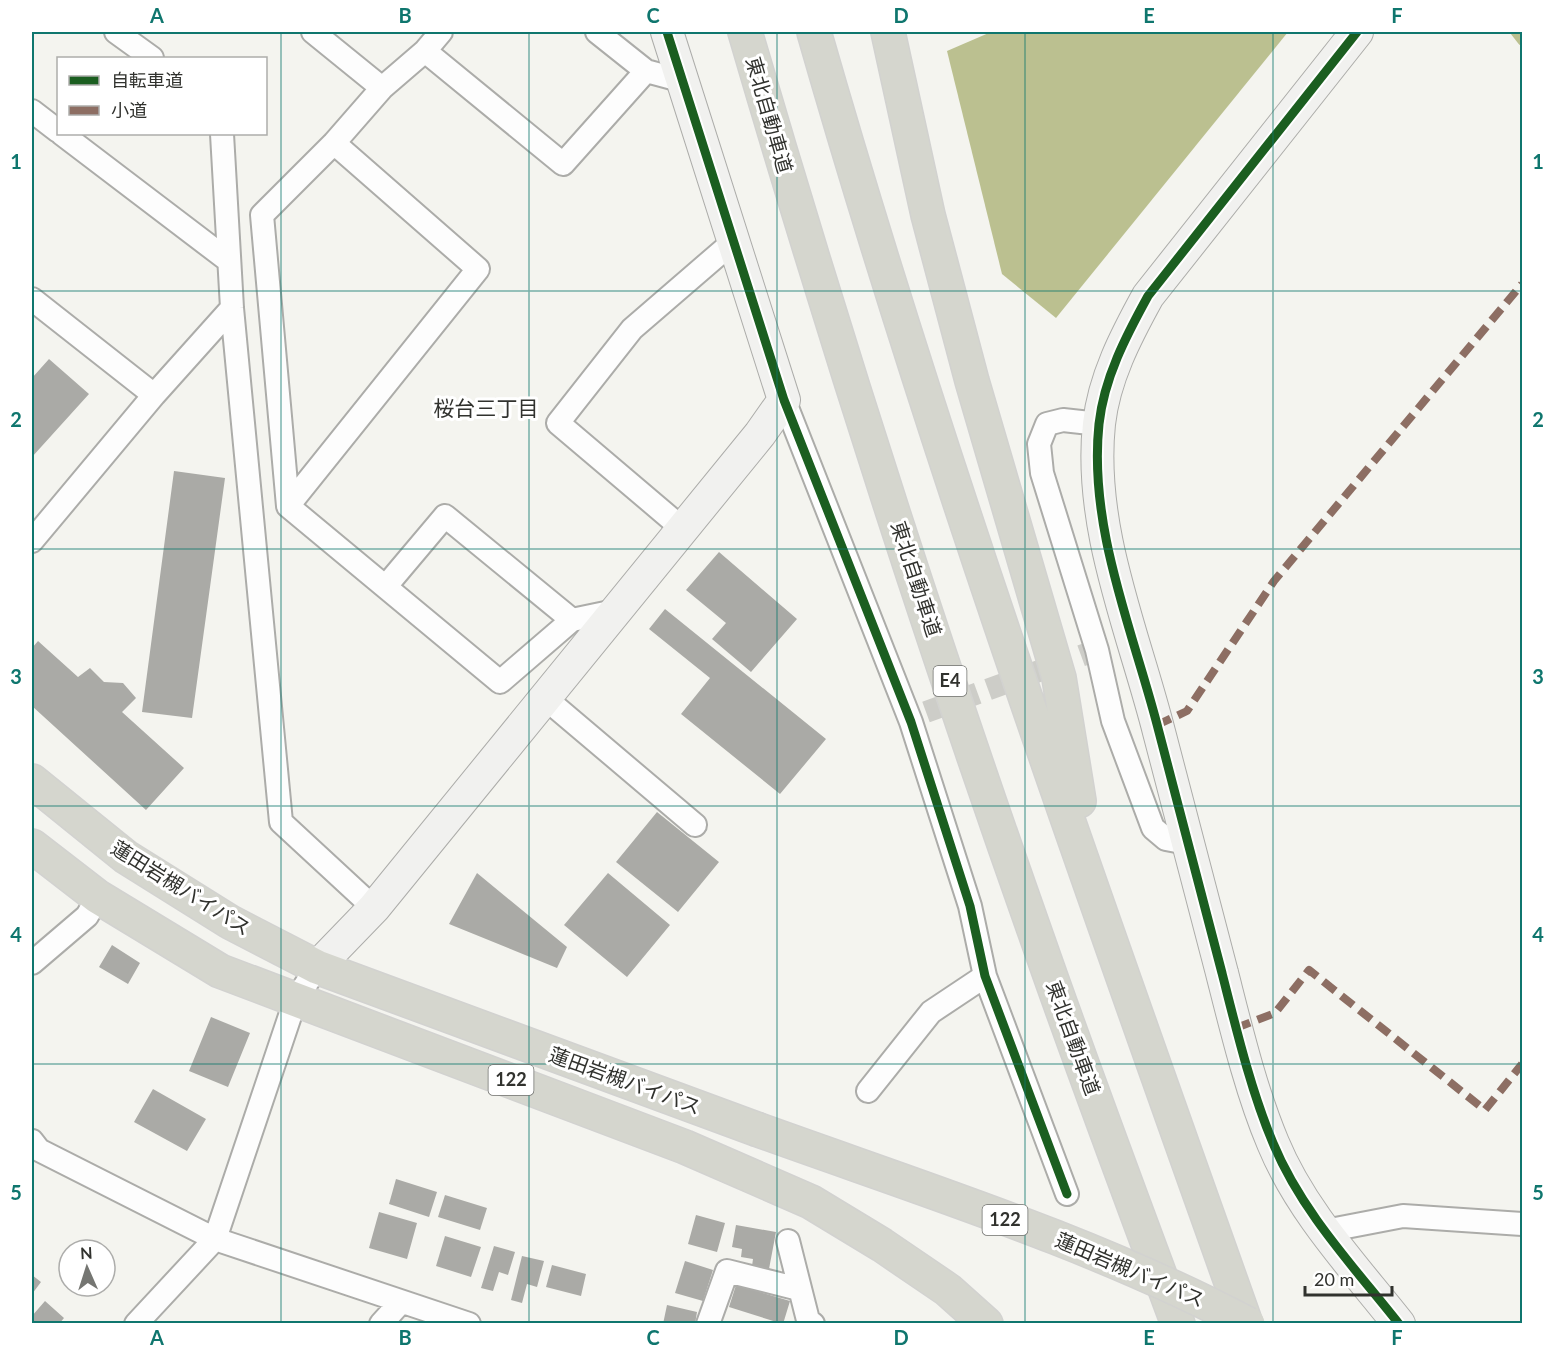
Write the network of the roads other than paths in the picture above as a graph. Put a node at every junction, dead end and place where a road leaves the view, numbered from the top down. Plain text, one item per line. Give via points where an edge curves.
1 (116, 32) edge
2 (313, 32) edge
3 (441, 32) edge
4 (597, 32) edge
5 (667, 32) edge
6 (745, 32) edge
7 (814, 32) edge
8 (888, 32) edge
9 (1357, 32) edge
10 (425, 51) junction
11 (151, 57) edge
12 (646, 71) junction
13 (683, 81) junction
14 (382, 88) junction
15 (32, 111) edge
16 (57, 130) edge
17 (64, 135) edge
18 (222, 135) edge
19 (334, 143) junction
20 (734, 241) junction
21 (229, 261) junction
22 (268, 280) junction
23 (231, 286) junction
24 (32, 299) edge
25 (232, 308) junction
26 (154, 395) junction
27 (784, 400) junction
28 (1099, 424) junction
29 (288, 506) junction
30 (683, 529) junction
31 (32, 542) edge
32 (386, 586) junction
33 (615, 611) junction
34 (572, 620) junction
35 (545, 698) junction
36 (32, 781) edge
37 (695, 825) dead end
38 (1187, 843) junction
39 (32, 846) edge
40 (98, 897) junction
41 (1095, 898) junction
42 (374, 908) junction
43 (32, 963) edge
44 (317, 967) junction
45 (985, 976) junction
46 (295, 1001) junction
47 (868, 1091) dead end
48 (32, 1141) edge
49 (1067, 1194) dead end
50 (1522, 1224) edge
51 (1325, 1231) junction
52 (215, 1239) junction
53 (788, 1241) dead end
54 (799, 1289) junction
55 (400, 1302) junction
56 (809, 1322) edge
57 (136, 1323) edge
58 (381, 1323) edge
59 (469, 1323) edge
60 (708, 1323) edge
61 (986, 1323) edge
62 (1178, 1323) edge
63 (1247, 1323) edge
64 (1399, 1323) edge

1 - 11 street
2 - 14 street
3 - 10 street
4 - 12 street
5 - 13 street
6 - 62 highway, 東北自動車道 / E4 via 808,247 939,651 1036,937
7 - 41 highway via 888,281
8 - 41 highway via 930,226 1059,678
9 - 28 street via 1148,296 1124,341
10 - 12 street via 563,164
10 - 14 street
12 - 13 street
13 - 20 street
14 - 19 street
15 - 16 street
17 - 21 street
18 - 21 street
19 - 22 street via 262,216
19 - 29 street via 478,269
20 - 27 street
20 - 30 street via 632,329 558,423
21 - 23 street
22 - 23 street
22 - 29 street
23 - 25 street
24 - 26 street
25 - 26 street
25 - 42 street via 281,822
26 - 31 street
27 - 30 street
27 - 45 street via 919,717
28 - 38 street via 1099,481 1109,548
28 - 38 street via 1063,420 1047,424 1039,444 1042,474 1096,650 1113,721 1153,828 1166,839
29 - 32 street
30 - 33 street
32 - 34 street via 500,682
32 - 34 street via 445,516
33 - 34 street
33 - 35 street
35 - 37 street
35 - 42 street
36 - 44 highway, 蓮田岩槻バイパス / 122 via 126,857 230,922
38 - 51 street via 1236,1028 1273,1143
39 - 40 highway, 蓮田岩槻バイパス / 122
40 - 43 street via 87,916
40 - 46 highway, 蓮田岩槻バイパス / 122 via 220,971
41 - 63 highway
42 - 44 street
44 - 46 street
44 - 63 highway, 蓮田岩槻バイパス / 122, bridge via 1115,1260
45 - 47 street via 931,1012
45 - 49 street
46 - 52 street
46 - 61 highway, 蓮田岩槻バイパス / 122 via 674,1142 811,1202 948,1290
48 - 52 street via 39,1150
50 - 51 street via 1403,1216
51 - 64 street
52 - 55 street
52 - 57 street
53 - 54 street
54 - 56 street
54 - 60 street via 727,1271
55 - 58 street
55 - 59 street

